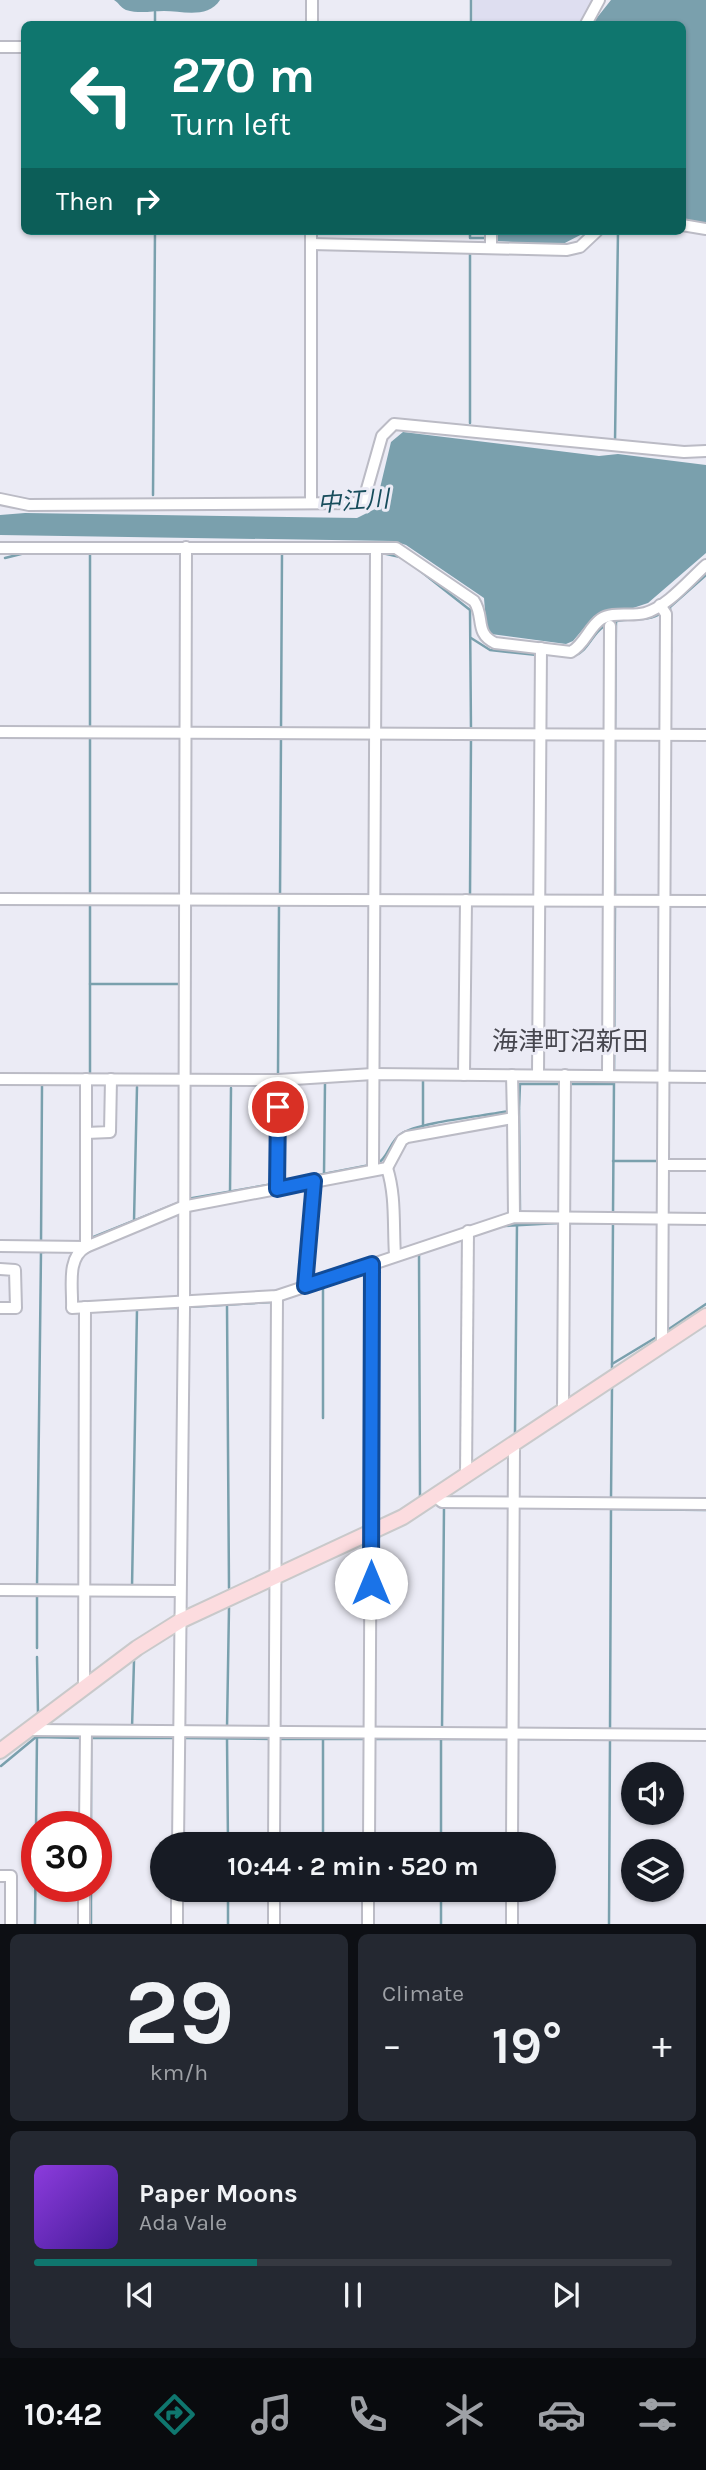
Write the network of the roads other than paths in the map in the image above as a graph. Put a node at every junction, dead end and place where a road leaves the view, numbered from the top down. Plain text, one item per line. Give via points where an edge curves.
1 (312, 0) edge
2 (599, 0) edge
3 (312, 21) edge
4 (588, 21) edge
5 (0, 47) edge
6 (21, 47) edge
7 (686, 226) edge
8 (706, 229) edge
9 (311, 235) edge
10 (593, 235) edge
11 (491, 239) edge
12 (311, 244) junction
13 (706, 451) edge
14 (0, 499) edge
15 (311, 502) junction
16 (186, 547) junction
17 (0, 548) edge
18 (376, 548) junction
19 (706, 565) edge
20 (660, 605) junction
21 (614, 619) junction
22 (541, 648) junction
23 (0, 732) edge
24 (185, 733) junction
25 (374, 734) junction
26 (540, 735) junction
27 (613, 735) junction
28 (666, 735) junction
29 (706, 735) edge
30 (0, 898) edge
31 (183, 900) junction
32 (373, 900) junction
33 (466, 900) junction
34 (539, 900) junction
35 (612, 901) junction
36 (665, 901) junction
37 (706, 901) edge
38 (373, 1074) junction
39 (464, 1075) junction
40 (512, 1075) junction
41 (538, 1075) junction
42 (565, 1075) junction
43 (612, 1075) junction
44 (664, 1076) junction
45 (706, 1077) edge
46 (0, 1079) edge
47 (86, 1079) junction
48 (111, 1079) junction
49 (183, 1080) junction
50 (278, 1080) junction
51 (513, 1118) junction
52 (86, 1133) junction
53 (664, 1165) junction
54 (706, 1165) edge
55 (387, 1168) junction
56 (373, 1170) junction
57 (314, 1181) junction
58 (277, 1189) junction
59 (182, 1206) junction
60 (514, 1217) junction
61 (563, 1217) junction
62 (664, 1219) junction
63 (706, 1219) edge
64 (468, 1231) junction
65 (0, 1246) edge
66 (86, 1247) junction
67 (395, 1255) junction
68 (372, 1264) junction
69 (0, 1269) edge
70 (305, 1286) junction
71 (277, 1296) junction
72 (182, 1302) junction
73 (85, 1307) junction
74 (0, 1308) edge
75 (706, 1316) edge
76 (662, 1345) junction
77 (563, 1411) junction
78 (514, 1445) junction
79 (466, 1476) junction
80 (436, 1497) junction
81 (514, 1504) junction
82 (706, 1504) edge
83 (371, 1532) junction
84 (276, 1577) junction
85 (0, 1590) edge
86 (86, 1591) junction
87 (180, 1591) junction
88 (180, 1621) junction
89 (84, 1688) junction
90 (31, 1730) junction
91 (86, 1731) junction
92 (179, 1733) junction
93 (275, 1733) junction
94 (370, 1733) junction
95 (513, 1734) junction
96 (706, 1735) edge
97 (0, 1751) edge
98 (85, 1811) edge
99 (178, 1832) edge
100 (274, 1832) edge
101 (369, 1832) edge
102 (512, 1832) edge
103 (0, 1876) edge
104 (84, 1902) edge
105 (177, 1902) edge
106 (274, 1902) edge
107 (368, 1902) edge
108 (512, 1902) edge
109 (11, 1924) edge
110 (84, 1924) edge
111 (177, 1924) edge
112 (274, 1924) edge
113 (368, 1924) edge
114 (512, 1924) edge

1 - 3 street
2 - 4 street
5 - 6 street
7 - 8 street
9 - 12 street
10 - 11 street via 580,247 567,250
11 - 12 street
12 - 15 street
13 - 15 street via 394,424 382,436 363,503
14 - 15 street via 29,505
16 - 17 street
16 - 18 street
16 - 24 street
18 - 22 street via 403,550 474,601 485,638
18 - 25 street
19 - 20 street
20 - 21 street
20 - 28 street via 666,614
21 - 22 street via 600,619 571,652
21 - 27 street
22 - 26 street
23 - 24 street
24 - 25 street
24 - 31 street
25 - 26 street
25 - 32 street
26 - 27 street
26 - 34 street
27 - 28 street
27 - 35 street
28 - 29 street
28 - 36 street
30 - 31 street
31 - 32 street
31 - 49 street
32 - 33 street
32 - 38 street
33 - 34 street
33 - 39 street
34 - 35 street
34 - 41 street
35 - 36 street
35 - 43 street
36 - 37 street
36 - 44 street
38 - 39 street
38 - 50 street
38 - 56 street
39 - 40 street
40 - 41 street
40 - 51 street
41 - 42 street
42 - 43 street
42 - 61 street
43 - 44 street
44 - 45 street
44 - 53 street
46 - 47 street
47 - 48 street
47 - 52 street
48 - 49 street
48 - 52 street via 110,1132
49 - 50 street
49 - 59 street
50 - 58 street
51 - 55 street via 408,1137
51 - 60 street
52 - 66 street
53 - 54 street
53 - 62 street
55 - 56 street
55 - 67 street via 394,1189
56 - 57 street
57 - 58 street
57 - 70 street
58 - 59 street
59 - 66 street
59 - 72 street
60 - 61 street
60 - 64 street
61 - 62 street
61 - 77 street
62 - 63 street
62 - 76 street
64 - 67 street
64 - 79 street
65 - 66 street
66 - 73 street via 73,1260 72,1308
67 - 68 street
68 - 70 street
68 - 83 street
69 - 74 street via 15,1269 16,1308
70 - 71 street
71 - 72 street
71 - 84 street
72 - 73 street
72 - 87 street
73 - 86 street
75 - 76 main road
76 - 77 main road
77 - 78 main road
78 - 79 main road
78 - 81 street
79 - 80 main road
80 - 81 street via 442,1502
80 - 83 main road
81 - 82 street
81 - 95 street
83 - 84 main road
83 - 94 street
84 - 88 main road
84 - 93 street
85 - 86 street
86 - 87 street
86 - 89 street
87 - 88 street
88 - 89 main road
88 - 92 street
89 - 90 main road
90 - 91 street
90 - 97 main road
91 - 92 street
91 - 98 street
92 - 93 street
92 - 99 street
93 - 94 street
93 - 100 street
94 - 95 street
94 - 101 street
95 - 96 street
95 - 102 street
103 - 109 street via 10,1876
104 - 110 street
105 - 111 street
106 - 112 street
107 - 113 street
108 - 114 street

